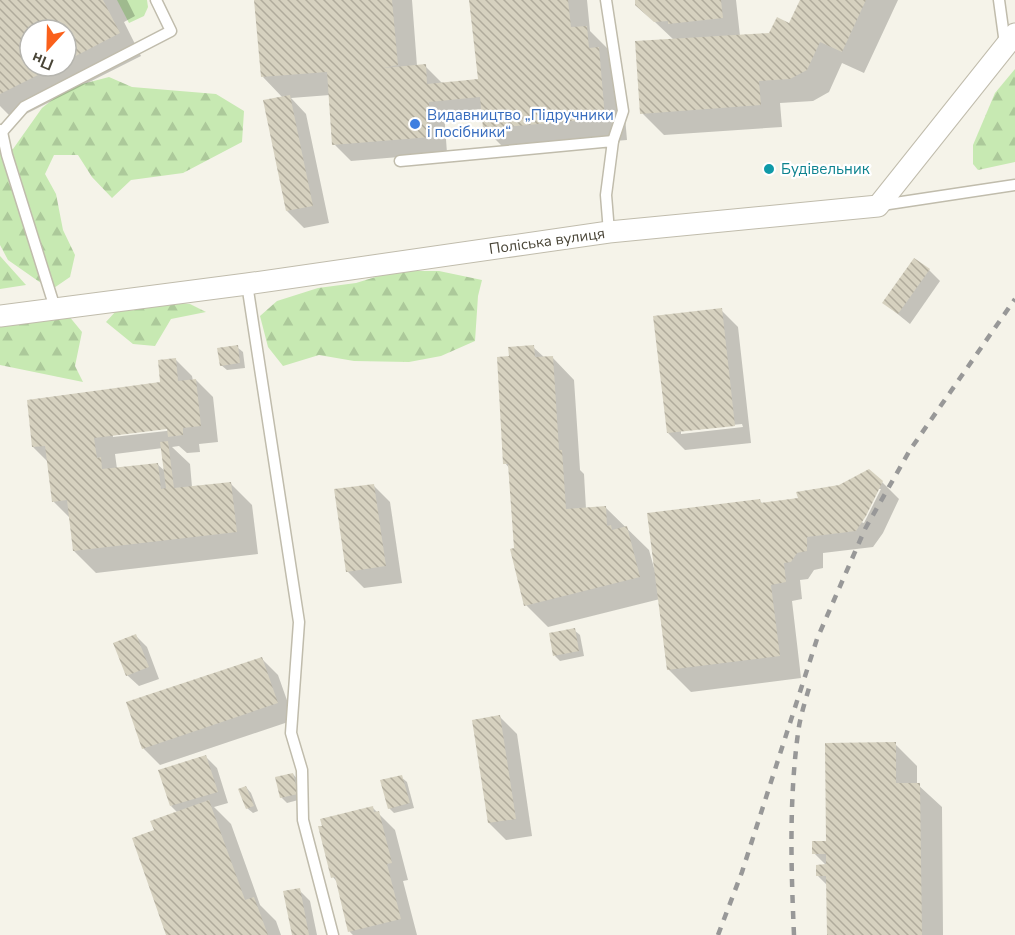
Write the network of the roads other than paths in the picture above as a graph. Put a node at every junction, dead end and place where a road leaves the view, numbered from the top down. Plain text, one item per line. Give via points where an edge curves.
1 (156, 0) edge
2 (606, 0) edge
3 (999, 0) edge
4 (1010, 40) edge
5 (1, 131) edge
6 (613, 141) junction
7 (400, 161) dead end
8 (1015, 186) edge
9 (878, 206) junction
10 (609, 232) junction
11 (247, 284) junction
12 (55, 308) junction
13 (0, 316) edge
14 (333, 935) edge

1 - 5 lane via 171,31 24,107
2 - 6 lane via 623,111
3 - 4 lane
4 - 9 street
5 - 12 lane
6 - 7 lane
6 - 10 lane via 606,195
8 - 9 lane
9 - 10 street, Поліська вулиця
10 - 11 street, Поліська вулиця
11 - 12 street, Поліська вулиця
11 - 14 lane via 300,622 291,733 302,770 303,820
12 - 13 street, Поліська вулиця

